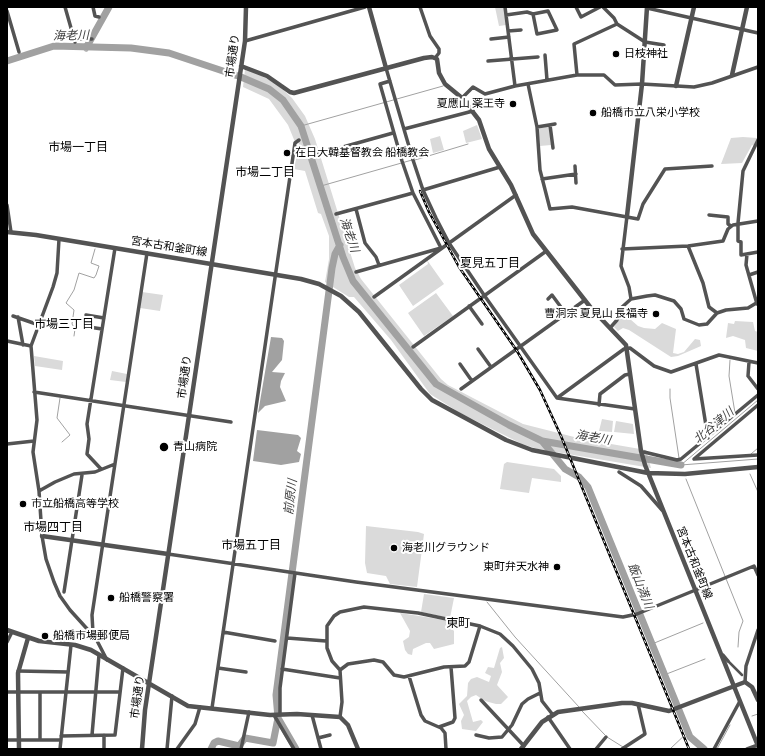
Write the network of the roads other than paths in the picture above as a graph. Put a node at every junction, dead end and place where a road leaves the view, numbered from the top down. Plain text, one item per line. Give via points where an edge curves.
1 (65, 7) edge
2 (93, 7) edge
3 (246, 7) edge
4 (365, 7) edge
5 (369, 7) edge
6 (420, 7) edge
7 (505, 7) edge
8 (576, 7) edge
9 (602, 7) edge
10 (647, 7) edge
11 (694, 7) edge
12 (747, 7) edge
13 (7, 11) edge
14 (533, 14) junction
15 (506, 15) junction
16 (99, 17) dead end
17 (691, 18) junction
18 (617, 24) junction
19 (742, 29) junction
20 (521, 30) dead end
21 (508, 31) junction
22 (758, 33) edge
23 (509, 37) junction
24 (90, 39) dead end
25 (491, 39) dead end
26 (245, 41) junction
27 (645, 42) junction
28 (664, 45) dead end
29 (19, 52) dead end
30 (545, 55) dead end
31 (538, 57) dead end
32 (435, 58) junction
33 (513, 60) junction
34 (488, 61) dead end
35 (241, 66) junction
36 (758, 67) edge
37 (386, 68) junction
38 (577, 75) junction
39 (732, 75) junction
40 (548, 80) junction
41 (390, 81) junction
42 (528, 84) junction
43 (642, 84) junction
44 (515, 86) junction
45 (676, 86) junction
46 (462, 98) junction
47 (473, 111) junction
48 (537, 127) junction
49 (404, 129) junction
50 (394, 133) junction
51 (299, 140) dead end
52 (758, 140) edge
53 (553, 148) dead end
54 (756, 150) edge
55 (318, 154) dead end
56 (575, 166) dead end
57 (712, 166) dead end
58 (500, 167) junction
59 (576, 174) junction
60 (542, 179) junction
61 (576, 183) dead end
62 (423, 190) junction
63 (413, 193) junction
64 (516, 195) junction
65 (7, 205) edge
66 (356, 209) junction
67 (336, 214) dead end
68 (709, 215) dead end
69 (627, 216) junction
70 (758, 221) edge
71 (738, 223) junction
72 (731, 226) junction
73 (9, 232) edge
74 (59, 239) junction
75 (449, 243) junction
76 (688, 246) junction
77 (115, 248) junction
78 (441, 248) junction
79 (622, 249) junction
80 (546, 252) junction
81 (758, 252) edge
82 (147, 253) junction
83 (747, 254) junction
84 (211, 264) junction
85 (379, 265) junction
86 (356, 272) dead end
87 (758, 272) edge
88 (275, 274) junction
89 (749, 275) junction
90 (484, 296) junction
91 (374, 297) dead end
92 (548, 299) dead end
93 (631, 299) junction
94 (585, 300) junction
95 (757, 303) edge
96 (470, 306) junction
97 (717, 313) junction
98 (566, 314) junction
99 (86, 315) dead end
100 (104, 318) junction
101 (482, 324) dead end
102 (39, 325) junction
103 (89, 327) dead end
104 (610, 328) junction
105 (102, 329) junction
106 (7, 341) edge
107 (23, 345) junction
108 (31, 346) junction
109 (520, 346) junction
110 (413, 347) dead end
111 (478, 348) dead end
112 (627, 348) junction
113 (749, 362) junction
114 (758, 363) edge
115 (460, 364) dead end
116 (696, 364) junction
117 (491, 367) junction
118 (630, 374) junction
119 (472, 381) junction
120 (758, 388) edge
121 (461, 389) dead end
122 (34, 392) junction
123 (758, 395) edge
124 (557, 398) junction
125 (91, 401) junction
126 (123, 405) junction
127 (599, 405) junction
128 (758, 405) edge
129 (635, 410) junction
130 (189, 415) junction
131 (231, 422) dead end
132 (708, 438) junction
133 (34, 441) junction
134 (7, 444) edge
135 (643, 453) junction
136 (758, 455) edge
137 (115, 464) junction
138 (758, 466) edge
139 (101, 469) junction
140 (619, 472) dead end
141 (648, 473) junction
142 (82, 475) junction
143 (39, 491) junction
144 (664, 512) junction
145 (42, 536) junction
146 (71, 540) junction
147 (103, 545) junction
148 (168, 554) junction
149 (233, 564) junction
150 (295, 573) junction
151 (758, 576) edge
152 (695, 589) junction
153 (64, 592) dead end
154 (480, 626) junction
155 (758, 630) edge
156 (9, 631) edge
157 (223, 632) junction
158 (93, 633) junction
159 (28, 638) junction
160 (287, 638) junction
161 (274, 641) dead end
162 (326, 641) junction
163 (7, 642) edge
164 (71, 645) junction
165 (719, 649) junction
166 (99, 655) junction
167 (108, 661) junction
168 (728, 661) joint
169 (451, 667) junction
170 (123, 668) junction
171 (218, 668) junction
172 (282, 669) junction
173 (340, 670) junction
174 (18, 671) junction
175 (68, 672) junction
176 (246, 672) dead end
177 (409, 676) junction
178 (340, 678) junction
179 (744, 678) junction
180 (149, 682) junction
181 (734, 686) junction
182 (96, 691) junction
183 (7, 692) edge
184 (18, 692) junction
185 (40, 692) junction
186 (66, 692) junction
187 (120, 692) junction
188 (540, 693) junction
189 (172, 696) junction
190 (481, 700) dead end
191 (758, 700) edge
192 (740, 701) junction
193 (638, 704) junction
194 (200, 707) junction
195 (212, 708) junction
196 (249, 712) junction
197 (277, 714) junction
198 (312, 715) junction
199 (551, 716) junction
200 (340, 717) junction
201 (439, 727) junction
202 (509, 730) junction
203 (92, 735) junction
204 (104, 735) junction
205 (330, 735) dead end
206 (476, 735) dead end
207 (61, 736) junction
208 (606, 737) dead end
209 (318, 738) junction
210 (7, 740) edge
211 (18, 740) junction
212 (40, 740) junction
213 (61, 740) junction
214 (758, 745) edge
215 (522, 748) edge
216 (19, 749) edge
217 (60, 749) edge
218 (104, 749) edge
219 (142, 749) edge
220 (167, 749) edge
221 (177, 749) edge
222 (241, 749) edge
223 (294, 749) edge
224 (321, 749) edge
225 (358, 749) edge
226 (446, 749) edge
227 (570, 749) edge
228 (596, 749) edge
229 (622, 749) edge
230 (714, 749) edge
231 (747, 749) edge

1 - 24 street via 75,40
2 - 16 street via 95,16
3 - 26 street, 市場通り
4 - 26 street
5 - 37 street
6 - 32 street via 430,36 439,52
7 - 15 street
8 - 9 street via 581,17
9 - 18 street
10 - 17 street
10 - 27 street
11 - 17 street
12 - 19 street
13 - 29 street
14 - 14 street via 548,11 557,30 537,34
14 - 15 street via 527,12
15 - 21 street
17 - 19 street
17 - 45 street
18 - 27 street
18 - 38 street via 574,44
19 - 22 street
19 - 39 street
20 - 21 street
21 - 23 street
23 - 25 street
23 - 33 street
26 - 35 street, 市場通り
27 - 28 street
27 - 43 street
30 - 40 street
31 - 33 street
32 - 37 street via 424,58
32 - 46 street via 445,84
33 - 34 street
33 - 44 street
35 - 37 street via 267,76 294,93
35 - 84 street, 市場通り
36 - 39 street
37 - 41 street
38 - 40 street
38 - 43 street via 604,75 615,85
39 - 45 street via 703,85
40 - 42 street
41 - 49 street
41 - 50 street via 380,84
42 - 44 street
42 - 48 street
43 - 45 street
43 - 69 street
44 - 46 street via 485,94 473,87
46 - 47 street
47 - 49 street
47 - 58 street
48 - 53 street via 552,125
48 - 60 street
49 - 62 street
50 - 55 street
50 - 63 street
51 - 88 street via 295,143
52 - 54 street
54 - 71 street via 747,163 742,179
56 - 59 street
57 - 69 street via 665,169 640,208 638,218
58 - 62 street
58 - 64 street
59 - 60 street
59 - 61 street
60 - 69 street via 550,209 572,206
62 - 75 street
63 - 66 street
63 - 78 street
64 - 75 street
64 - 80 street via 531,230
65 - 73 street
66 - 67 street
66 - 85 street via 365,243
68 - 72 street via 728,217 728,224
69 - 79 street
70 - 71 street
71 - 72 street
71 - 83 street via 741,255
72 - 76 street via 723,241
73 - 74 street, 宮本古和釜町線
74 - 77 street, 宮本古和釜町線
74 - 102 street via 57,272
75 - 78 street
75 - 90 street
76 - 79 street
76 - 97 street via 703,283 708,306
77 - 82 street, 宮本古和釜町線
77 - 100 street
78 - 85 street
78 - 91 street
79 - 93 street via 621,266
80 - 90 street
80 - 94 street
81 - 83 street
82 - 84 street, 宮本古和釜町線
82 - 126 street
83 - 89 street via 746,266
84 - 88 street, 宮本古和釜町線
84 - 130 street, 市場通り
85 - 86 street
87 - 89 street
88 - 141 street, 宮本古和釜町線 via 309,281 329,289 359,312 432,400 506,440 550,455
88 - 149 street
89 - 95 street
90 - 96 street
90 - 109 street
92 - 98 street via 552,296
93 - 97 street via 655,295 669,298 679,305 684,319 699,325 707,324
93 - 104 street via 621,308
94 - 98 street
94 - 104 street
95 - 97 street via 748,308
96 - 101 street
96 - 110 street
98 - 109 street
99 - 100 street
100 - 105 street
102 - 107 street via 16,317
102 - 108 street
103 - 105 street
104 - 112 street
105 - 125 street
106 - 107 street
107 - 108 street
108 - 122 street
109 - 117 street
109 - 124 street
111 - 117 street
112 - 116 street via 632,348 654,366 671,372
112 - 118 street, 宮本古和釜町線
112 - 124 street
113 - 114 street
113 - 116 street via 719,355
113 - 120 street via 748,376
115 - 119 street
116 - 132 street
117 - 119 street
118 - 127 street via 600,394
118 - 129 street, 宮本古和釜町線
119 - 121 street
122 - 125 street
122 - 133 street via 37,420
123 - 132 street
124 - 127 street
125 - 126 street
125 - 139 street via 87,424 87,454
126 - 130 street
126 - 137 street
127 - 129 street
128 - 136 street via 694,459
129 - 135 street, 宮本古和釜町線
130 - 131 street
130 - 148 street, 市場通り
132 - 135 street via 688,455 677,460
133 - 134 street
133 - 143 street via 33,452
135 - 141 street, 宮本古和釜町線
137 - 139 street
137 - 147 street
138 - 141 street via 685,474
139 - 142 street
140 - 144 street via 641,486
141 - 144 street, 宮本古和釜町線
142 - 143 street via 74,474
142 - 146 street
143 - 145 street
144 - 152 street, 宮本古和釜町線
145 - 146 street
145 - 158 street via 46,559 60,596
146 - 147 street
146 - 153 street
147 - 148 street
147 - 158 street via 92,614
148 - 149 street
148 - 180 street, 市場通り
149 - 150 street
149 - 157 street
150 - 152 street via 623,617 639,613
150 - 160 street
151 - 152 street via 754,566
152 - 165 street, 宮本古和釜町線
154 - 162 street via 364,607 346,610 334,616 328,626
154 - 169 street via 467,665
154 - 188 street via 500,634 526,661 539,684
155 - 179 street via 748,657
156 - 159 street
156 - 163 street
157 - 161 street
157 - 171 street
158 - 167 street
159 - 164 street
159 - 174 street
160 - 162 street
160 - 172 street
162 - 173 street via 332,661
164 - 166 street
164 - 175 street
165 - 168 street
165 - 181 street, 宮本古和釜町線
166 - 167 street
166 - 182 street
167 - 170 street
168 - 179 street
169 - 177 street
169 - 201 street via 455,718 453,722
170 - 180 street
170 - 187 street
171 - 176 street
171 - 195 street
172 - 178 street
172 - 197 street
173 - 177 street via 348,664 374,660 383,662 394,674
173 - 178 street
174 - 175 street
174 - 184 street
175 - 186 street
177 - 201 street via 421,715 425,721
178 - 200 street
179 - 181 street
179 - 191 street
180 - 189 street
180 - 219 street, 市場通り
181 - 192 street, 宮本古和釜町線
181 - 193 street via 667,711
182 - 186 street
182 - 187 street
182 - 203 street
183 - 184 street
184 - 185 street
184 - 211 street
185 - 186 street
185 - 212 street
186 - 207 street
187 - 204 street via 115,735
188 - 199 street via 544,706
188 - 202 street via 522,704
189 - 194 street via 188,706
189 - 220 street
190 - 202 street
192 - 214 street, 宮本古和釜町線
192 - 230 street
193 - 199 street via 622,703
193 - 229 street via 645,734
194 - 195 street
194 - 221 street via 195,724
195 - 196 street
196 - 197 street
196 - 222 street
197 - 198 street
197 - 223 street
198 - 200 street
198 - 209 street
199 - 215 street via 538,726
199 - 227 street
200 - 225 street via 348,725
201 - 226 street via 445,733
202 - 206 street via 502,737
202 - 215 street
203 - 204 street
203 - 207 street
204 - 218 street
205 - 209 street
207 - 213 street
208 - 228 street
209 - 224 street
210 - 211 street
211 - 212 street
211 - 216 street
212 - 213 street
213 - 217 street
214 - 231 street

